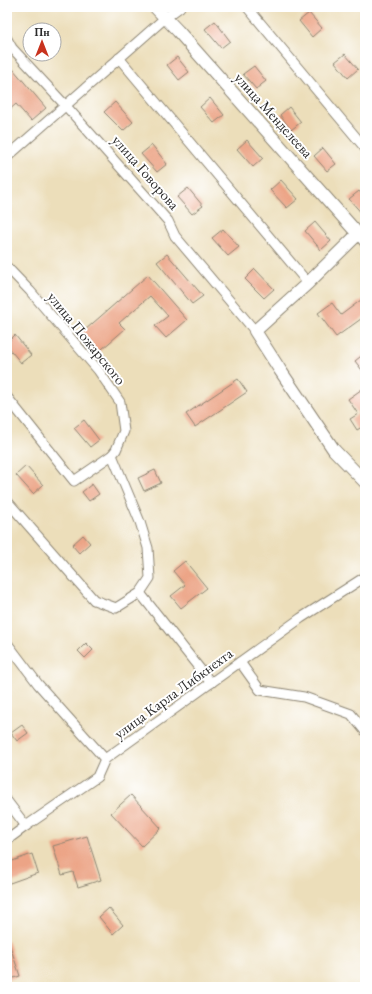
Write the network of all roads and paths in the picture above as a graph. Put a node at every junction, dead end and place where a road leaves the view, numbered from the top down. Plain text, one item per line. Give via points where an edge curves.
1 (155, 7) edge
2 (180, 7) edge
3 (247, 7) edge
4 (165, 18) junction
5 (7, 39) edge
6 (119, 58) junction
7 (65, 105) junction
8 (365, 148) edge
9 (7, 157) edge
10 (361, 237) edge
11 (7, 267) edge
12 (308, 284) junction
13 (256, 331) junction
14 (7, 397) edge
15 (112, 455) junction
16 (365, 482) edge
17 (7, 501) edge
18 (365, 577) edge
19 (140, 592) junction
20 (7, 643) edge
21 (240, 662) junction
22 (211, 683) junction
23 (365, 731) edge
24 (105, 759) junction
25 (7, 800) edge
26 (26, 826) junction
27 (7, 840) edge

1 - 4 street, улица Менделеева
2 - 4 street
3 - 8 street
4 - 6 street
4 - 10 street, улица Менделеева
5 - 7 street, улица Говорова via 12,48
6 - 7 street
6 - 12 street
7 - 9 street
7 - 13 street, улица Говорова via 168,221 175,236
10 - 12 street
11 - 15 street, улица Пожарского via 98,370 120,402 124,431
12 - 13 street
13 - 16 street, улица Говорова via 334,450
14 - 15 street via 74,481
15 - 19 street via 148,548 150,578
17 - 19 street via 94,600 116,608
18 - 21 street, улица Карла Либкнехта via 301,618
19 - 22 street
20 - 24 street via 38,684
21 - 22 street, улица Карла Либкнехта
21 - 23 street via 260,690 304,697 351,714
22 - 24 street, улица Карла Либкнехта
24 - 26 street, улица Карла Либкнехта via 97,777
25 - 26 street
26 - 27 street, улица Карла Либкнехта

